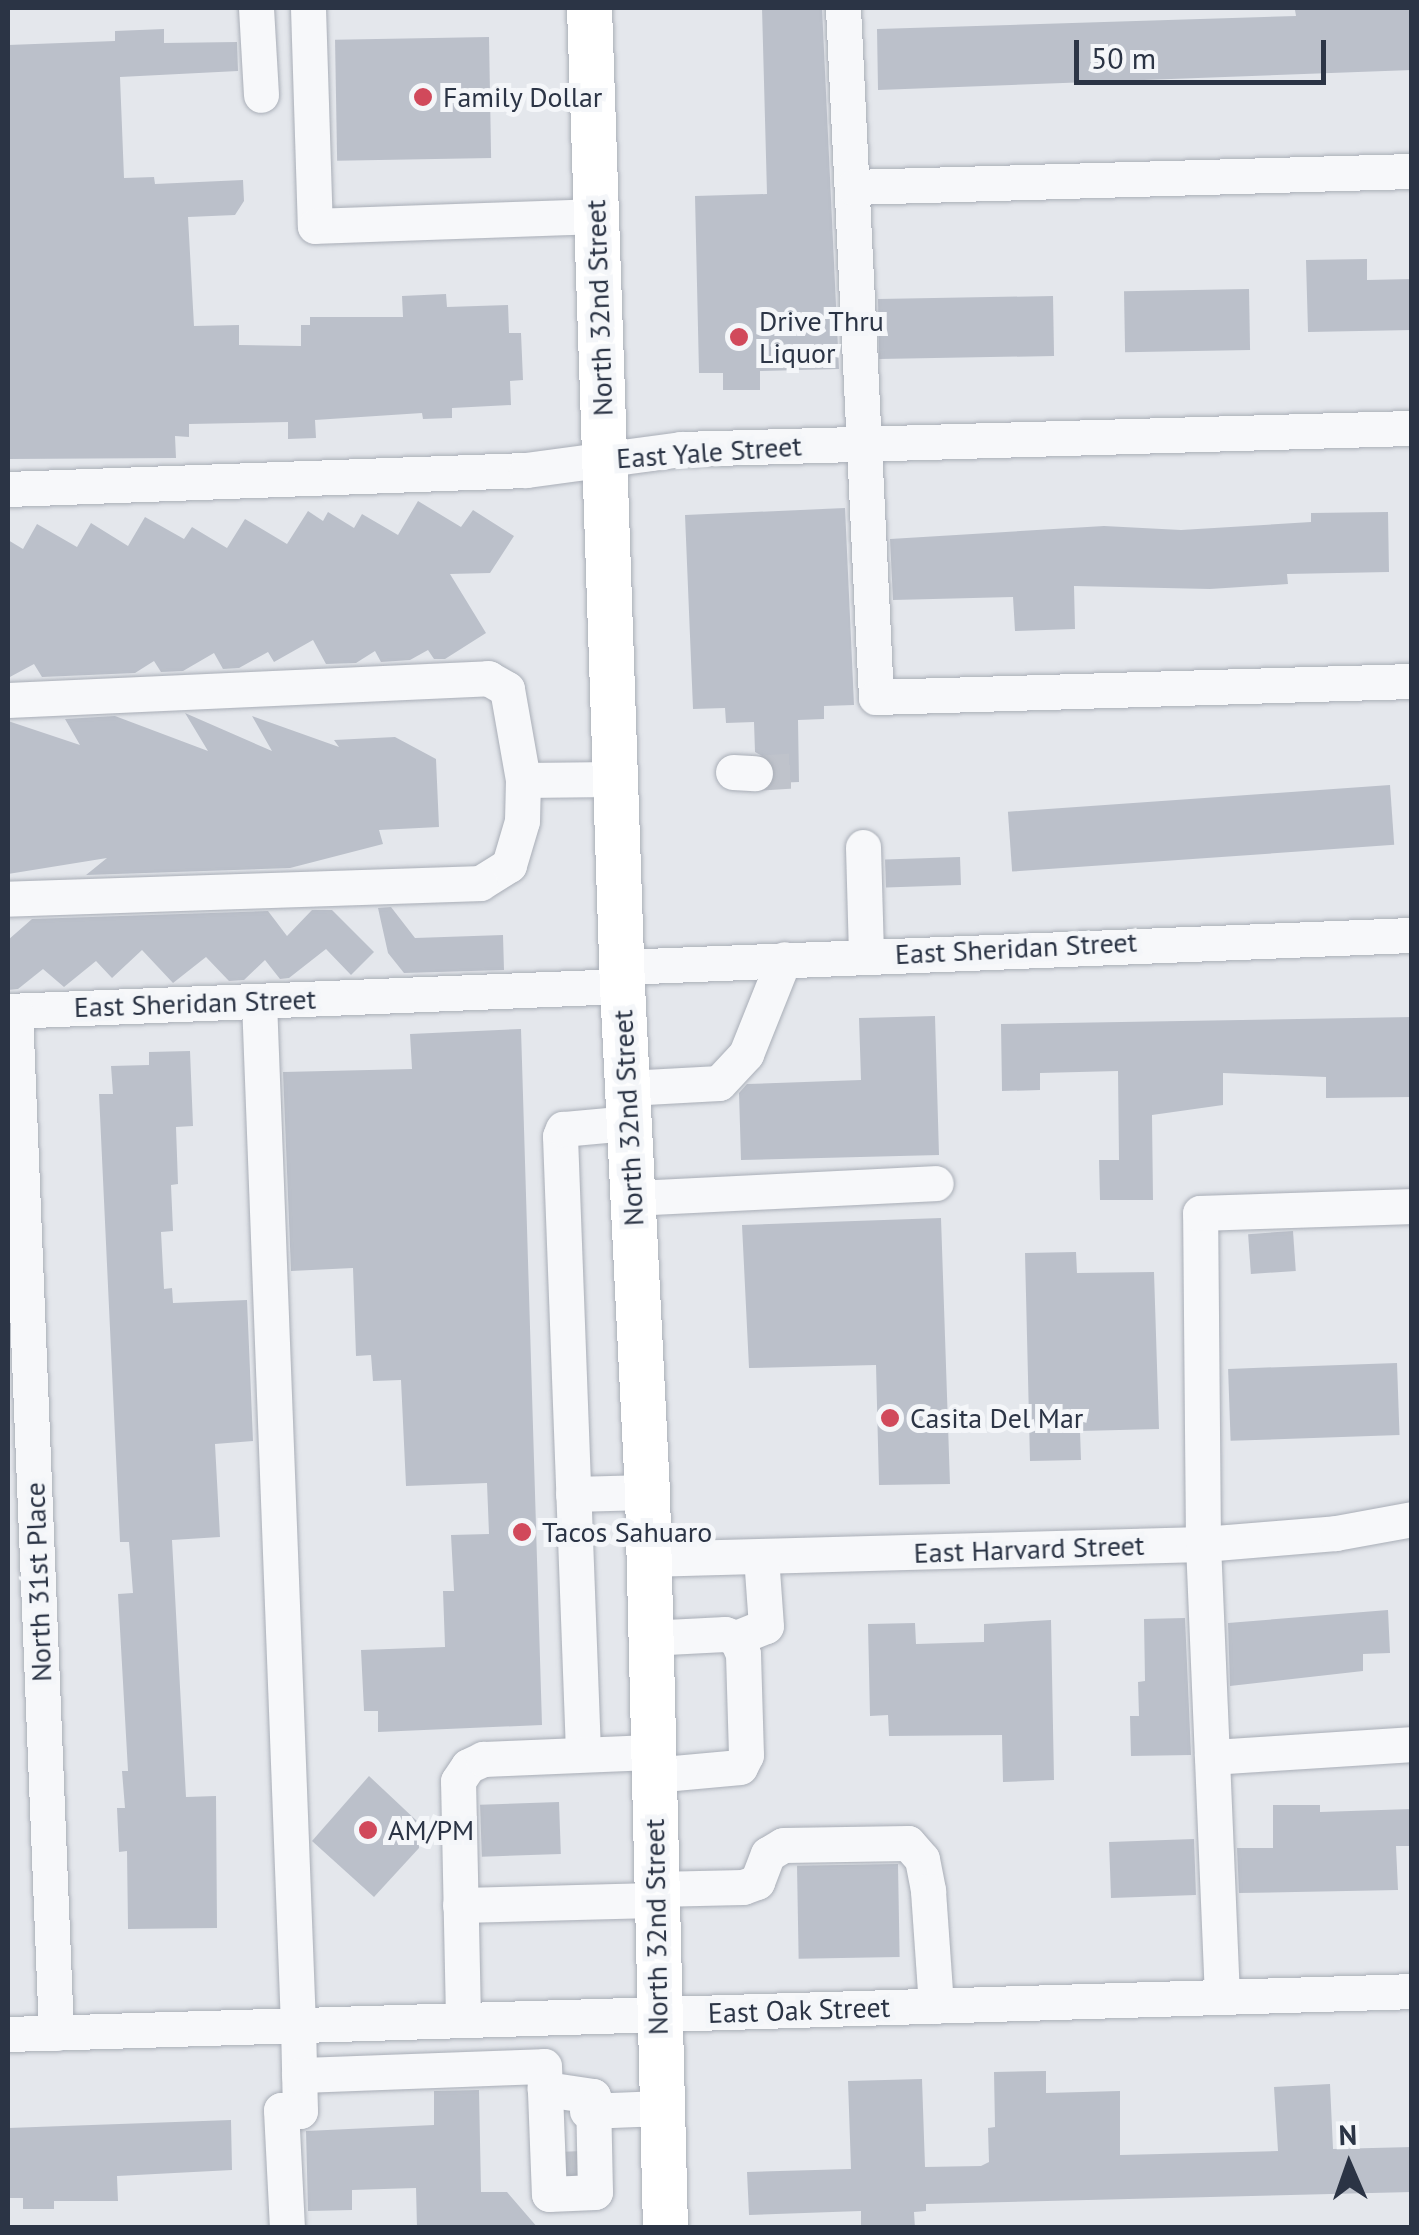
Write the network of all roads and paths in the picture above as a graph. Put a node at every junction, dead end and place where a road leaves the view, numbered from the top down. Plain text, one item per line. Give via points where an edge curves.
1 (256, 8) edge
2 (308, 8) edge
3 (588, 8) edge
4 (842, 8) edge
5 (261, 95) dead end
6 (1412, 171) edge
7 (853, 187) junction
8 (596, 216) junction
9 (1412, 428) edge
10 (866, 444) junction
11 (604, 459) junction
12 (8, 489) edge
13 (1412, 681) edge
14 (8, 700) edge
15 (615, 779) junction
16 (523, 780) junction
17 (862, 847) dead end
18 (8, 899) edge
19 (1412, 935) edge
20 (866, 955) junction
21 (784, 959) junction
22 (622, 976) junction
23 (259, 1000) junction
24 (11, 1011) edge
25 (628, 1106) junction
26 (936, 1183) dead end
27 (632, 1198) junction
28 (1412, 1206) edge
29 (647, 1492) junction
30 (573, 1494) junction
31 (1412, 1519) edge
32 (1203, 1544) junction
33 (762, 1556) junction
34 (646, 1559) junction
35 (648, 1638) junction
36 (736, 1638) junction
37 (1412, 1744) edge
38 (583, 1752) junction
39 (1212, 1758) junction
40 (652, 1763) junction
41 (655, 1894) junction
42 (460, 1905) junction
43 (1412, 1991) edge
44 (1222, 1997) junction
45 (936, 2006) junction
46 (658, 2014) junction
47 (463, 2018) junction
48 (506, 2018) junction
49 (401, 2020) junction
50 (298, 2024) junction
51 (56, 2032) junction
52 (8, 2034) edge
53 (508, 2067) junction
54 (402, 2071) junction
55 (299, 2075) junction
56 (565, 2107) junction
57 (660, 2108) junction
58 (287, 2228) edge
59 (665, 2228) edge

1 - 5 street
2 - 8 street via 316,226
3 - 8 main road, North 32nd Street
4 - 7 street
6 - 7 street
7 - 10 street
8 - 11 main road, North 32nd Street
9 - 10 street, East Yale Street
10 - 11 street, East Yale Street via 680,449
10 - 13 street via 876,697
11 - 12 street, East Yale Street via 526,470
11 - 15 main road, North 32nd Street
14 - 16 street via 488,678 507,689
15 - 16 street
15 - 22 main road, North 32nd Street
16 - 18 street via 522,821 509,865 480,883
17 - 20 street
19 - 20 street, East Sheridan Street
20 - 21 street, East Sheridan Street
21 - 22 street, East Sheridan Street
21 - 25 street via 746,1054 718,1082
22 - 23 street, East Sheridan Street
22 - 25 main road, North 32nd Street
23 - 24 street, East Sheridan Street
23 - 50 street
24 - 51 street, North 31st Place
25 - 27 main road, North 32nd Street
25 - 30 street via 563,1129 560,1136
26 - 27 street
27 - 29 main road, North 32nd Street
28 - 32 street via 1200,1212
29 - 30 street
29 - 34 main road, North 32nd Street
30 - 38 street
31 - 32 street, East Harvard Street via 1336,1534
32 - 33 street, East Harvard Street
32 - 39 street
33 - 34 street, East Harvard Street
33 - 36 street via 766,1626
34 - 35 main road, North 32nd Street
35 - 36 street
35 - 40 main road, North 32nd Street
36 - 40 street via 743,1654 746,1754 740,1767
37 - 39 street
38 - 40 street
38 - 42 street via 468,1766 458,1782
39 - 44 street
40 - 41 main road, North 32nd Street
41 - 42 street
41 - 45 street via 744,1887 757,1882 768,1854 783,1845 908,1842 922,1860 928,1890
41 - 46 main road, North 32nd Street
42 - 47 street
43 - 44 street, East Oak Street
44 - 45 street, East Oak Street
45 - 46 street, East Oak Street
46 - 48 street, East Oak Street
46 - 57 main road, North 32nd Street
47 - 48 street, East Oak Street
47 - 49 street, East Oak Street
48 - 53 street
49 - 50 street, East Oak Street
49 - 54 street
50 - 51 street, East Oak Street
50 - 55 street
51 - 52 street, East Oak Street
53 - 54 street
53 - 56 street via 544,2066
54 - 55 street
55 - 58 street via 300,2111 281,2110
56 - 56 street via 580,2168
56 - 57 street
57 - 59 main road, North 32nd Street

